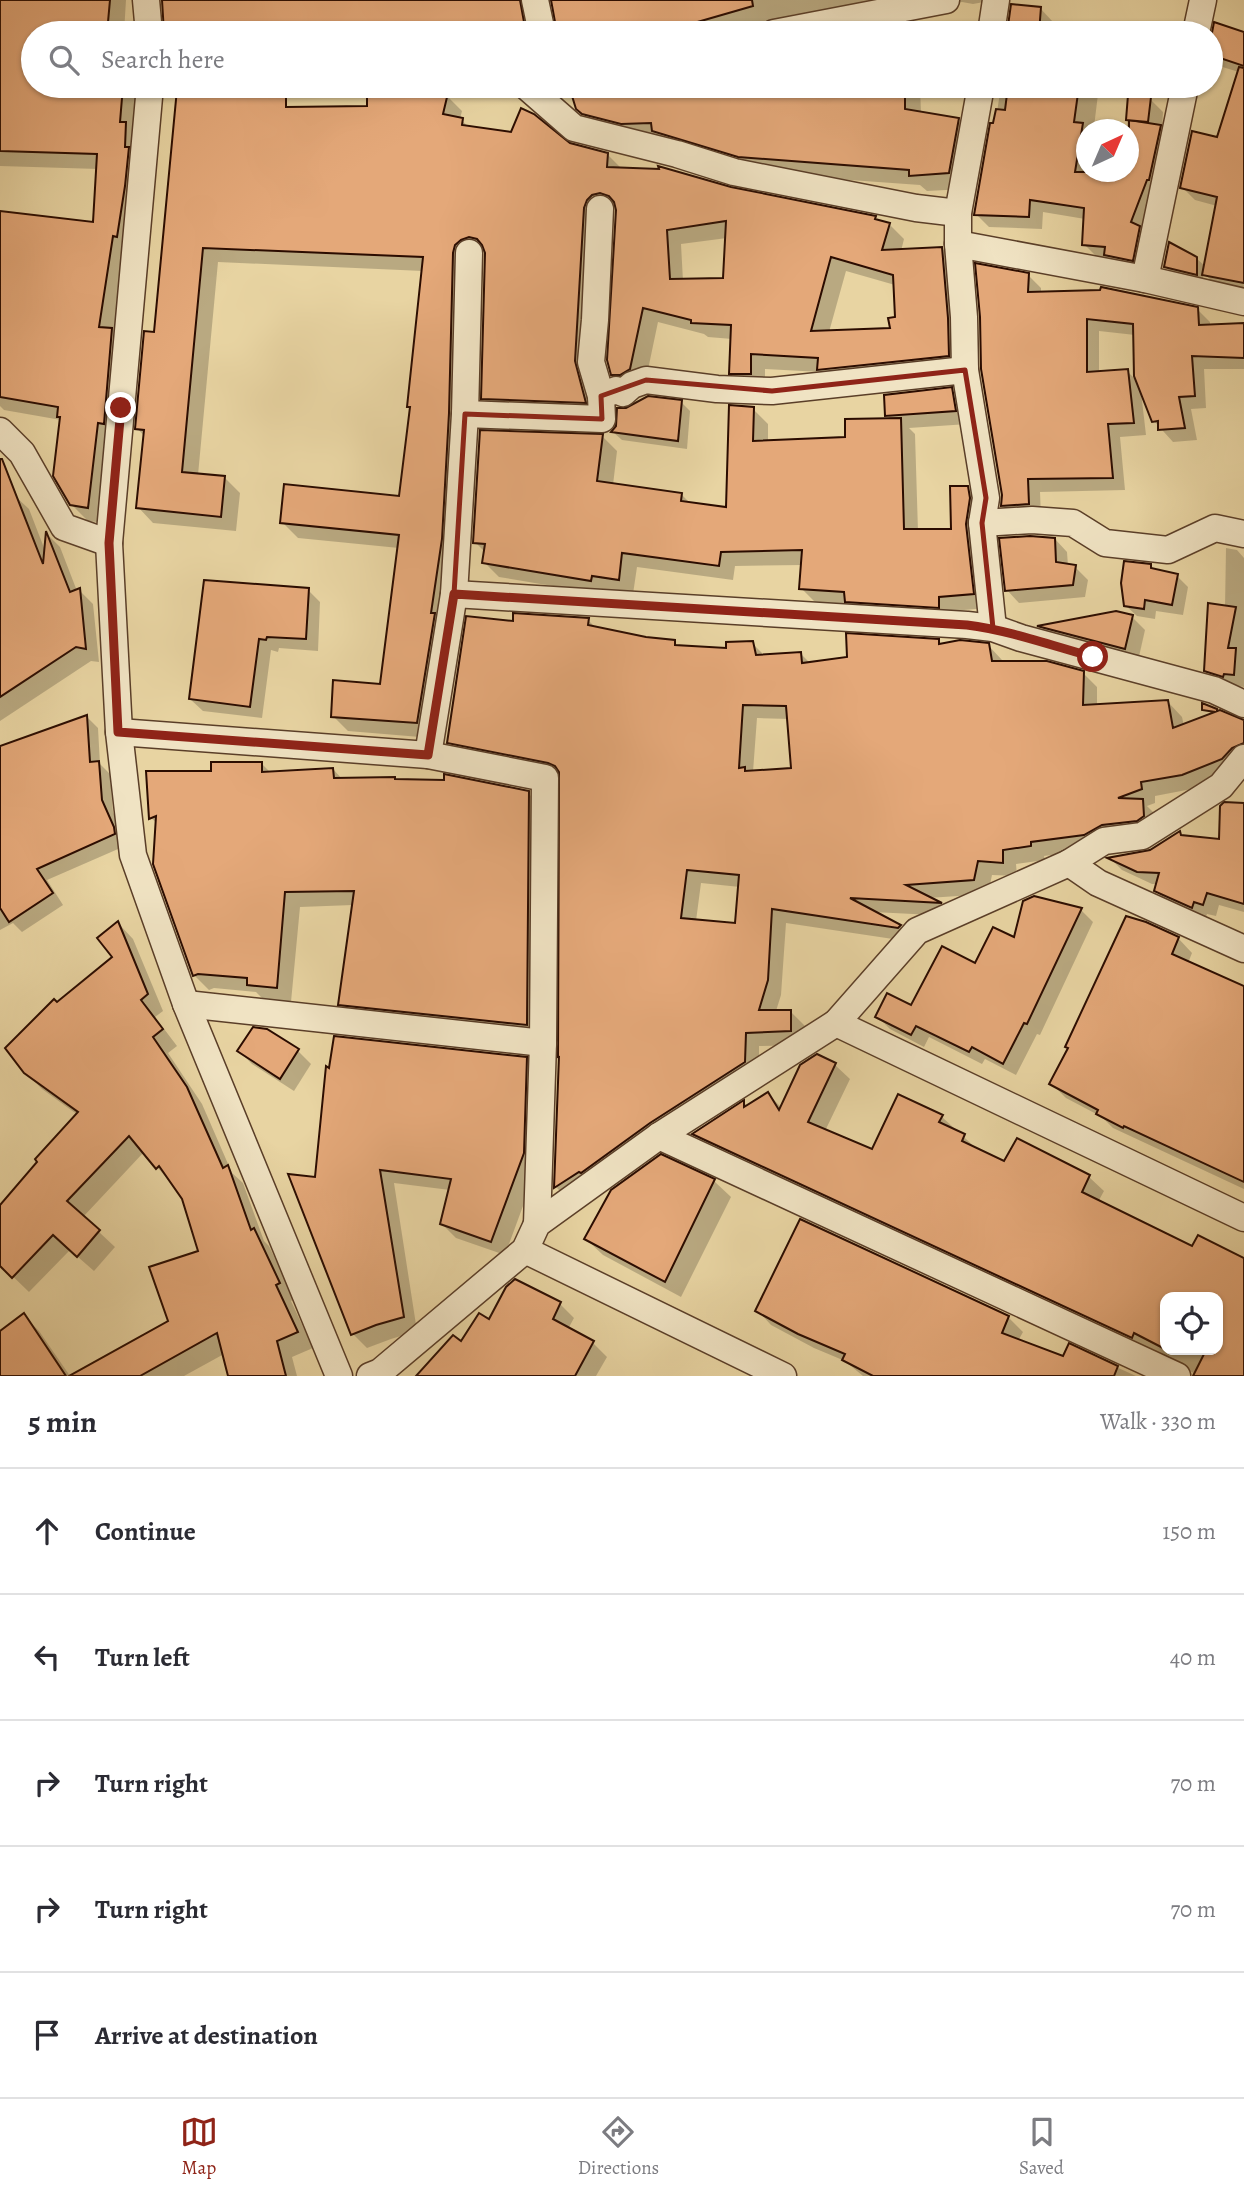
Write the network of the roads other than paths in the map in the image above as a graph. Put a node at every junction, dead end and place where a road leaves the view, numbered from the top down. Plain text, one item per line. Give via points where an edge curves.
1 (146, 0) edge
2 (535, 0) edge
3 (946, 0) edge
4 (996, 0) edge
5 (1203, 0) edge
6 (148, 21) edge
7 (539, 21) edge
8 (837, 21) edge
9 (992, 21) edge
10 (1199, 21) edge
11 (149, 98) edge
12 (540, 98) edge
13 (979, 98) edge
14 (1183, 98) edge
15 (600, 209) dead end
16 (958, 213) junction
17 (958, 244) junction
18 (469, 253) dead end
19 (1145, 279) junction
20 (1244, 302) edge
21 (965, 370) junction
22 (601, 396) junction
23 (465, 414) junction
24 (0, 431) edge
25 (982, 523) junction
26 (1244, 534) edge
27 (109, 543) junction
28 (454, 594) junction
29 (993, 628) junction
30 (1244, 704) edge
31 (118, 732) junction
32 (428, 755) junction
33 (1244, 758) edge
34 (1233, 787) edge
35 (1069, 863) junction
36 (1244, 949) edge
37 (186, 1004) junction
38 (836, 1023) junction
39 (543, 1043) junction
40 (659, 1136) junction
41 (1244, 1218) edge
42 (537, 1224) junction
43 (525, 1250) junction
44 (377, 1375) edge
45 (340, 1376) edge
46 (783, 1376) edge
47 (1177, 1376) edge

1 - 6 street
2 - 7 street
3 - 8 street
4 - 9 street
5 - 10 street
11 - 27 street
12 - 16 street via 574,128 734,172
13 - 16 street
14 - 19 street
15 - 22 street via 591,362
16 - 17 street
17 - 19 street
17 - 21 street
18 - 23 street
19 - 20 street
21 - 22 street via 772,391 646,380 623,393 616,390
21 - 25 street via 986,498
22 - 23 street via 602,419
23 - 28 street
24 - 27 street via 22,453 64,527
25 - 26 street via 1073,523 1105,542 1168,550 1216,528
25 - 29 street
27 - 31 street
28 - 29 street
28 - 32 street
29 - 30 street via 1214,690
31 - 32 street
31 - 37 street via 133,855
32 - 39 street via 545,778
33 - 34 street
34 - 35 street via 1142,836 1104,841
35 - 36 street via 1098,883
35 - 38 street via 917,931
37 - 39 street
37 - 45 street
38 - 40 street
38 - 41 street
39 - 42 street
40 - 42 street
40 - 47 street
42 - 43 street
43 - 44 street
43 - 46 street

